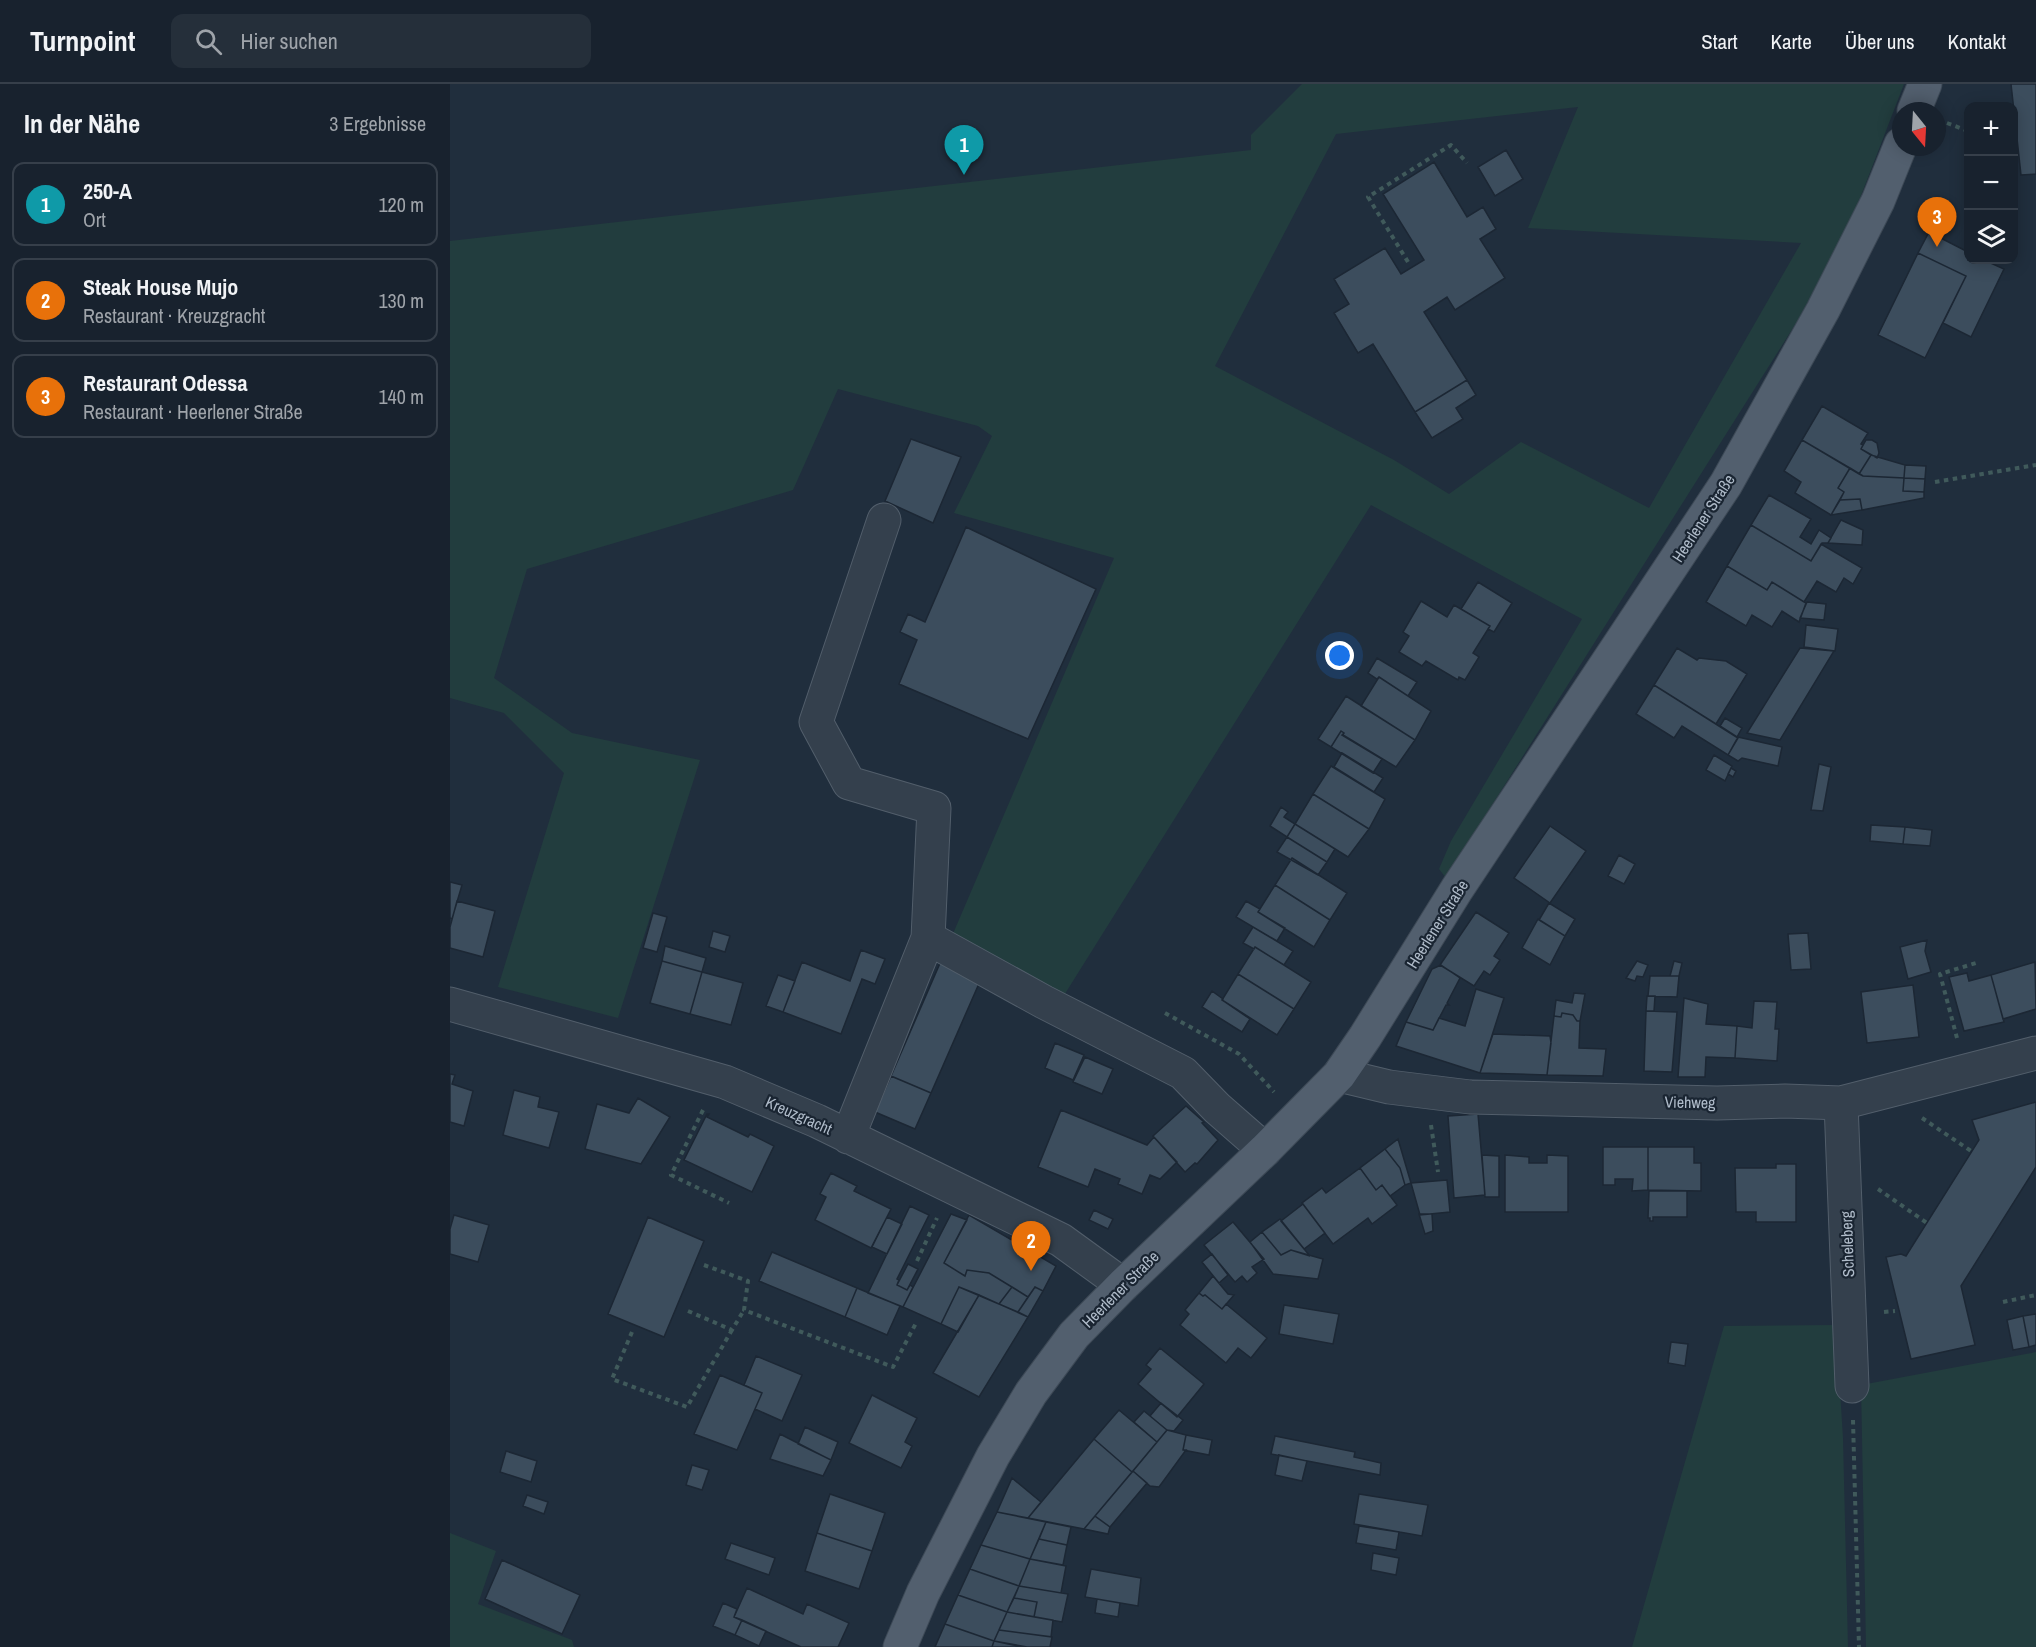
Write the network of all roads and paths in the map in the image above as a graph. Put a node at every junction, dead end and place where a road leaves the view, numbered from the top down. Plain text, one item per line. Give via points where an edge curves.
1 (1925, 84) edge
2 (1926, 102) edge
3 (1946, 122) edge
4 (1964, 129) edge
5 (1896, 156) edge
6 (1467, 163) dead end
7 (1408, 262) dead end
8 (2036, 465) edge
9 (1935, 482) dead end
10 (884, 520) dead end
11 (928, 938) junction
12 (1976, 963) dead end
13 (450, 1004) edge
14 (1165, 1013) dead end
15 (2036, 1053) edge
16 (1965, 1071) junction
17 (1339, 1075) junction
18 (718, 1080) junction
19 (1911, 1086) junction
20 (1431, 1093) junction
21 (1841, 1103) junction
22 (1297, 1117) junction
23 (848, 1137) junction
24 (1265, 1150) junction
25 (1971, 1151) dead end
26 (1438, 1172) dead end
27 (1844, 1180) junction
28 (951, 1188) junction
29 (729, 1203) dead end
30 (1927, 1223) dead end
31 (917, 1262) dead end
32 (704, 1264) dead end
33 (1123, 1285) junction
34 (2036, 1295) edge
35 (2004, 1302) dead end
36 (744, 1310) junction
37 (688, 1311) dead end
38 (916, 1323) dead end
39 (732, 1330) junction
40 (632, 1332) dead end
41 (1852, 1386) joint
42 (900, 1647) edge
43 (1859, 1647) edge

1 - 2 main road
3 - 4 path
5 - 17 main road, Heerlener Straße via 1823,310 1726,484 1457,889
6 - 7 path via 1451,145 1368,197
8 - 9 path
10 - 11 street via 816,722 849,783 934,808
11 - 23 street
11 - 24 street via 1183,1073
12 - 16 path via 1940,974
13 - 18 street, Kreuzgracht
14 - 22 path via 1239,1054
15 - 16 street, Viehweg
16 - 19 street, Viehweg
17 - 20 street, Viehweg
17 - 22 main road, Heerlener Straße
18 - 23 street, Kreuzgracht
18 - 29 path via 671,1175
19 - 21 street, Viehweg
19 - 25 path via 1923,1120
20 - 21 street, Viehweg via 1630,1102
20 - 26 path via 1429,1113
21 - 27 street, Scheleberg
22 - 24 main road, Heerlener Straße
23 - 28 street, Kreuzgracht
24 - 33 main road, Heerlener Straße
27 - 30 path via 1867,1181
27 - 41 street, Scheleberg
28 - 31 path
28 - 33 street, Kreuzgracht via 1061,1240
32 - 36 path via 748,1281
33 - 42 main road, Heerlener Straße via 1074,1335 1031,1393 964,1510
34 - 35 path
36 - 38 path via 893,1367
36 - 39 path
37 - 39 path
39 - 40 path via 687,1407 612,1379
41 - 43 path

